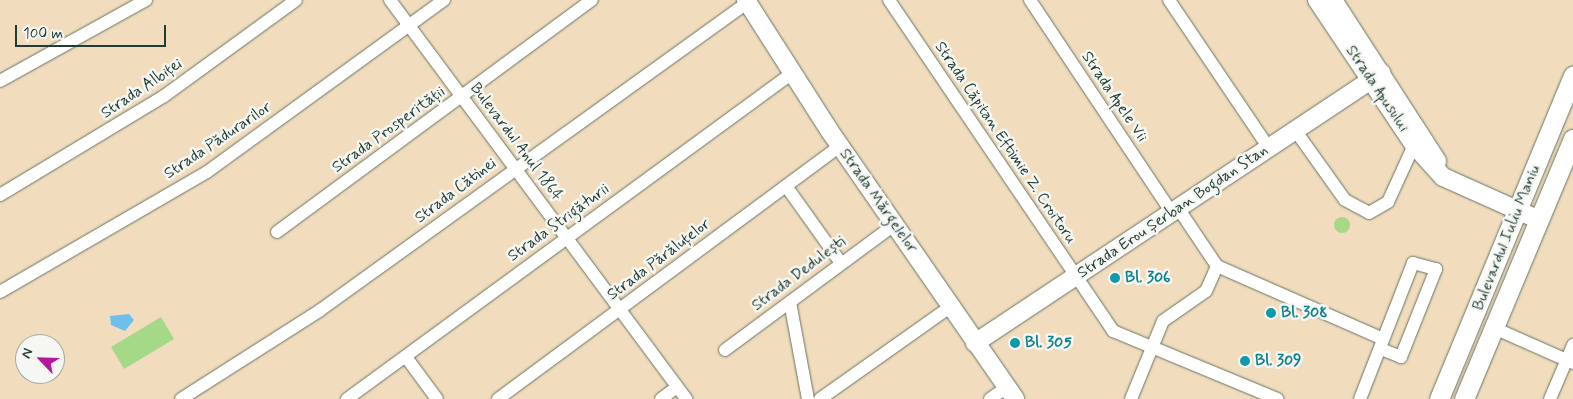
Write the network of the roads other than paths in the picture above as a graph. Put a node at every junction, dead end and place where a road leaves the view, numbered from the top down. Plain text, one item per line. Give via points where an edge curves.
1 (146, 0) edge
2 (296, 0) edge
3 (390, 0) edge
4 (444, 0) edge
5 (592, 0) edge
6 (889, 0) edge
7 (1030, 0) edge
8 (1169, 0) edge
9 (1317, 0) edge
10 (1333, 0) edge
11 (748, 1) edge
12 (409, 25) junction
13 (791, 74) junction
14 (1573, 76) edge
15 (1376, 77) junction
16 (0, 81) edge
17 (462, 97) junction
18 (1295, 130) junction
19 (1573, 139) edge
20 (1420, 141) junction
21 (840, 146) junction
22 (1269, 148) junction
23 (514, 167) junction
24 (786, 186) junction
25 (0, 195) edge
26 (1175, 211) junction
27 (1518, 212) junction
28 (1539, 220) junction
29 (894, 225) junction
30 (277, 232) dead end
31 (567, 238) junction
32 (841, 263) junction
33 (1217, 266) junction
34 (1075, 277) junction
35 (0, 292) edge
36 (790, 302) junction
37 (950, 308) junction
38 (620, 309) junction
39 (1494, 328) junction
40 (975, 343) junction
41 (1381, 343) junction
42 (1573, 345) edge
43 (1152, 348) junction
44 (725, 350) dead end
45 (406, 357) junction
46 (1570, 361) edge
47 (677, 387) junction
48 (1011, 393) edge
49 (186, 398) edge
50 (347, 399) edge
51 (437, 399) edge
52 (498, 399) edge
53 (661, 399) edge
54 (686, 399) edge
55 (808, 399) edge
56 (820, 399) edge
57 (990, 399) edge
58 (1131, 399) edge
59 (1277, 399) edge
60 (1360, 399) edge
61 (1440, 399) edge
62 (1464, 399) edge
63 (1550, 399) edge

1 - 16 street
2 - 25 street, Strada Albiței via 164,96
3 - 12 street, Bulevardul Anul 1864
4 - 12 street, Strada Pădurarilor
5 - 17 street, Strada Prosperității
6 - 34 street, Strada Căpitan Eftimie Z. Croitoru
7 - 26 street, Strada Apele Vii
8 - 22 street
9 - 15 street, Strada Apusului
10 - 15 street, Strada Apusului
11 - 13 street, Strada Mărgelelor
11 - 23 street, Strada Cătinei
12 - 17 street, Bulevardul Anul 1864
12 - 35 street, Strada Pădurarilor via 206,172
13 - 21 street, Strada Mărgelelor
13 - 31 street, Strada Strigăturii
14 - 27 main road, Bulevardul Iuliu Maniu
15 - 18 street, Strada Erou Șerban Bogdan Stan
15 - 20 street, Strada Apusului
17 - 23 street, Bulevardul Anul 1864
17 - 30 street, Strada Prosperității
18 - 20 street via 1345,200 1368,212 1388,202
18 - 22 street, Strada Erou Șerban Bogdan Stan
19 - 28 main road, Bulevardul Iuliu Maniu
20 - 27 street, Strada Apusului via 1441,174 1456,185
21 - 24 street, Strada Părăluțelor
21 - 29 street, Strada Mărgelelor
22 - 26 street, Strada Erou Șerban Bogdan Stan
23 - 31 street, Bulevardul Anul 1864
23 - 49 street, Strada Cătinei via 319,311
24 - 32 street
24 - 38 street, Strada Părăluțelor
26 - 33 street, Strada Apele Vii
26 - 34 street, Strada Erou Șerban Bogdan Stan
27 - 28 street, Strada Apusului
27 - 61 main road, Bulevardul Iuliu Maniu
28 - 39 main road, Bulevardul Iuliu Maniu
29 - 32 street, Strada Dedulești
29 - 37 street, Strada Mărgelelor
31 - 38 street, Bulevardul Anul 1864
31 - 45 street, Strada Strigăturii
32 - 36 street, Strada Dedulești
33 - 41 street, Strada Apele Vii
33 - 43 street via 1206,291 1163,321
34 - 40 street, Strada Erou Șerban Bogdan Stan
34 - 43 street, Strada Căpitan Eftimie Z. Croitoru via 1113,331
36 - 44 street, Strada Dedulești
36 - 55 street
37 - 40 street, Strada Mărgelelor
37 - 56 street
38 - 47 street, Bulevardul Anul 1864
38 - 52 street, Strada Părăluțelor
39 - 46 street
39 - 62 main road, Bulevardul Iuliu Maniu
40 - 48 street, Strada Mărgelelor
41 - 41 street, Strada Apele Vii via 1402,358 1436,269 1413,263
41 - 60 street
42 - 46 street
43 - 58 street
43 - 59 street, Strada Căpitan Eftimie Z. Croitoru
45 - 50 street, Strada Strigăturii
45 - 51 street
46 - 63 street
47 - 53 street
47 - 54 street, Bulevardul Anul 1864
48 - 57 street

